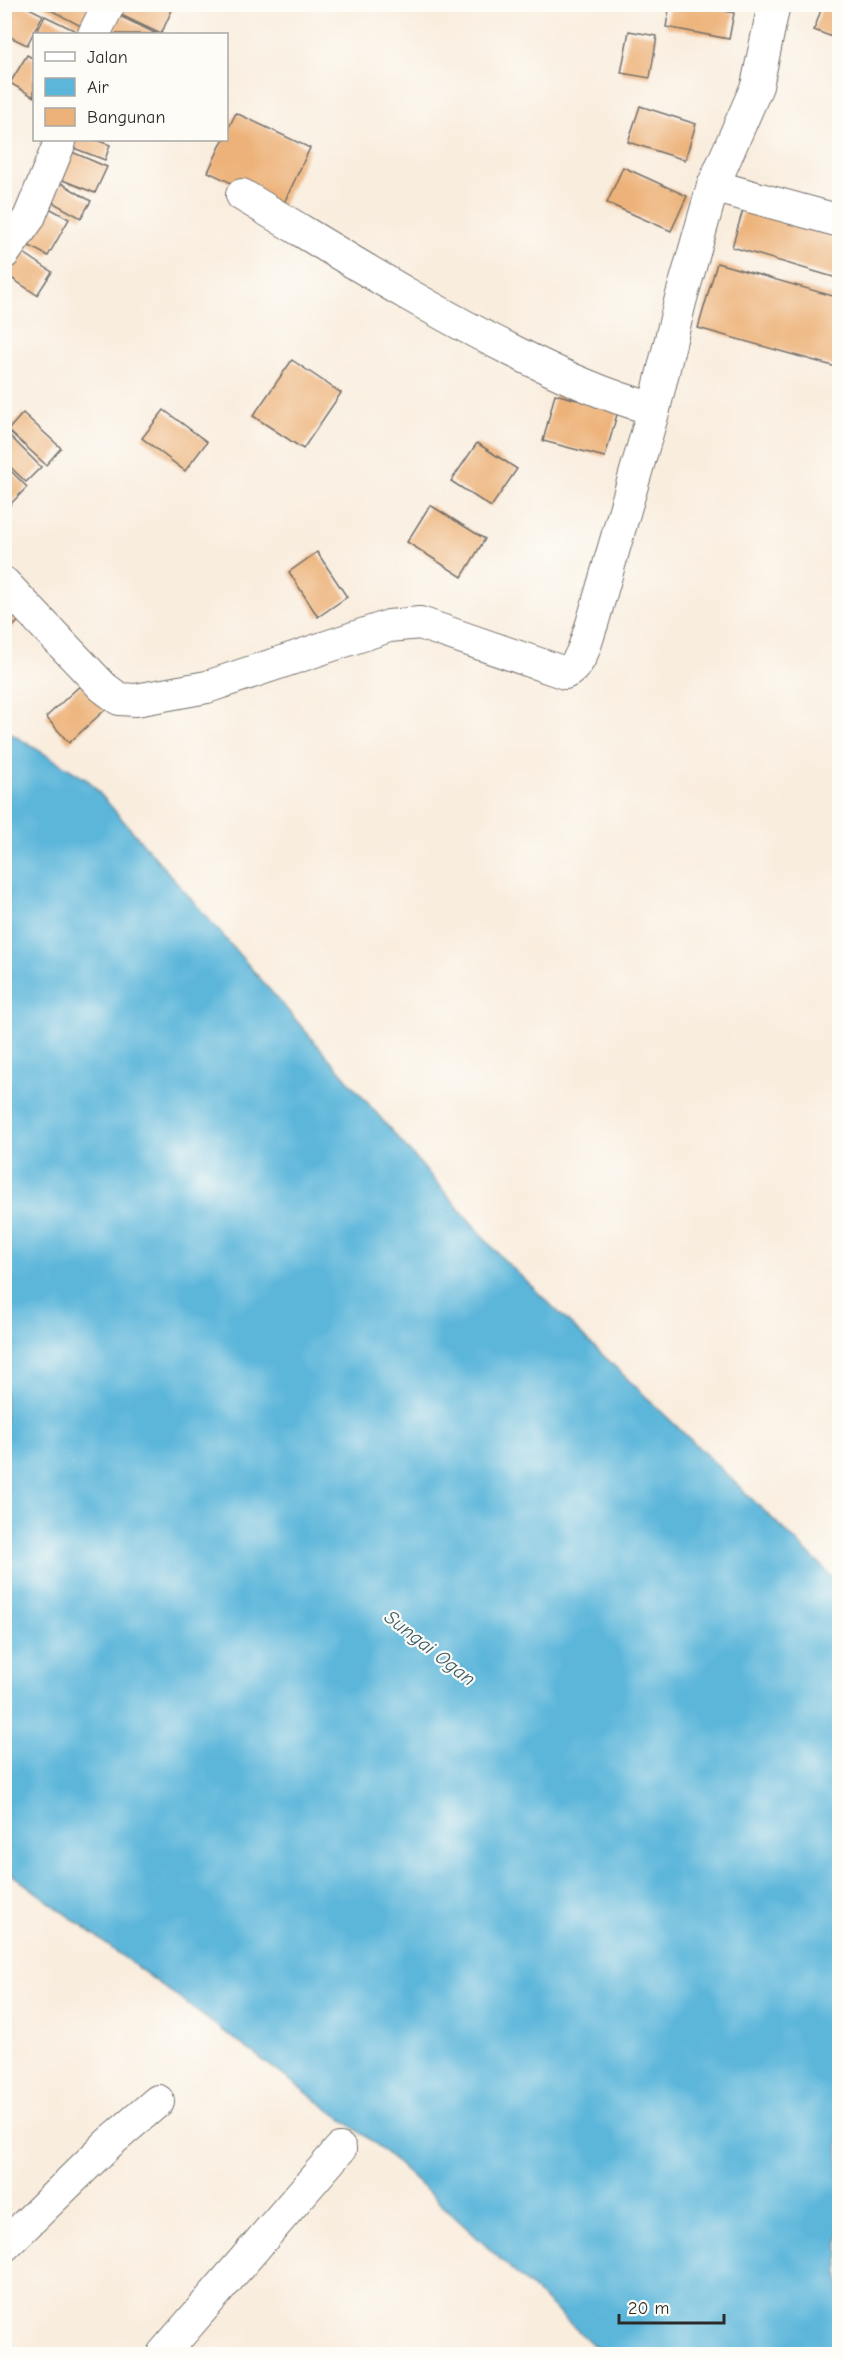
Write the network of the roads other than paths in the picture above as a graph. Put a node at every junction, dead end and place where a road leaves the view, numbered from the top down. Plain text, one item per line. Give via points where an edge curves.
1 (109, 4) edge
2 (774, 4) edge
3 (94, 33) edge
4 (59, 141) edge
5 (713, 186) junction
6 (242, 195) dead end
7 (840, 221) edge
8 (4, 253) edge
9 (654, 409) junction
10 (4, 583) edge
11 (158, 2101) dead end
12 (340, 2149) dead end
13 (4, 2246) edge
14 (163, 2355) edge

1 - 3 street
2 - 5 street via 757,86
4 - 8 street via 29,218
5 - 7 street
5 - 9 street
6 - 9 street via 461,325 571,381
9 - 10 street via 592,624 580,658 565,673 420,623 406,623 207,687 136,700 119,699
11 - 13 street via 109,2143
12 - 14 street

